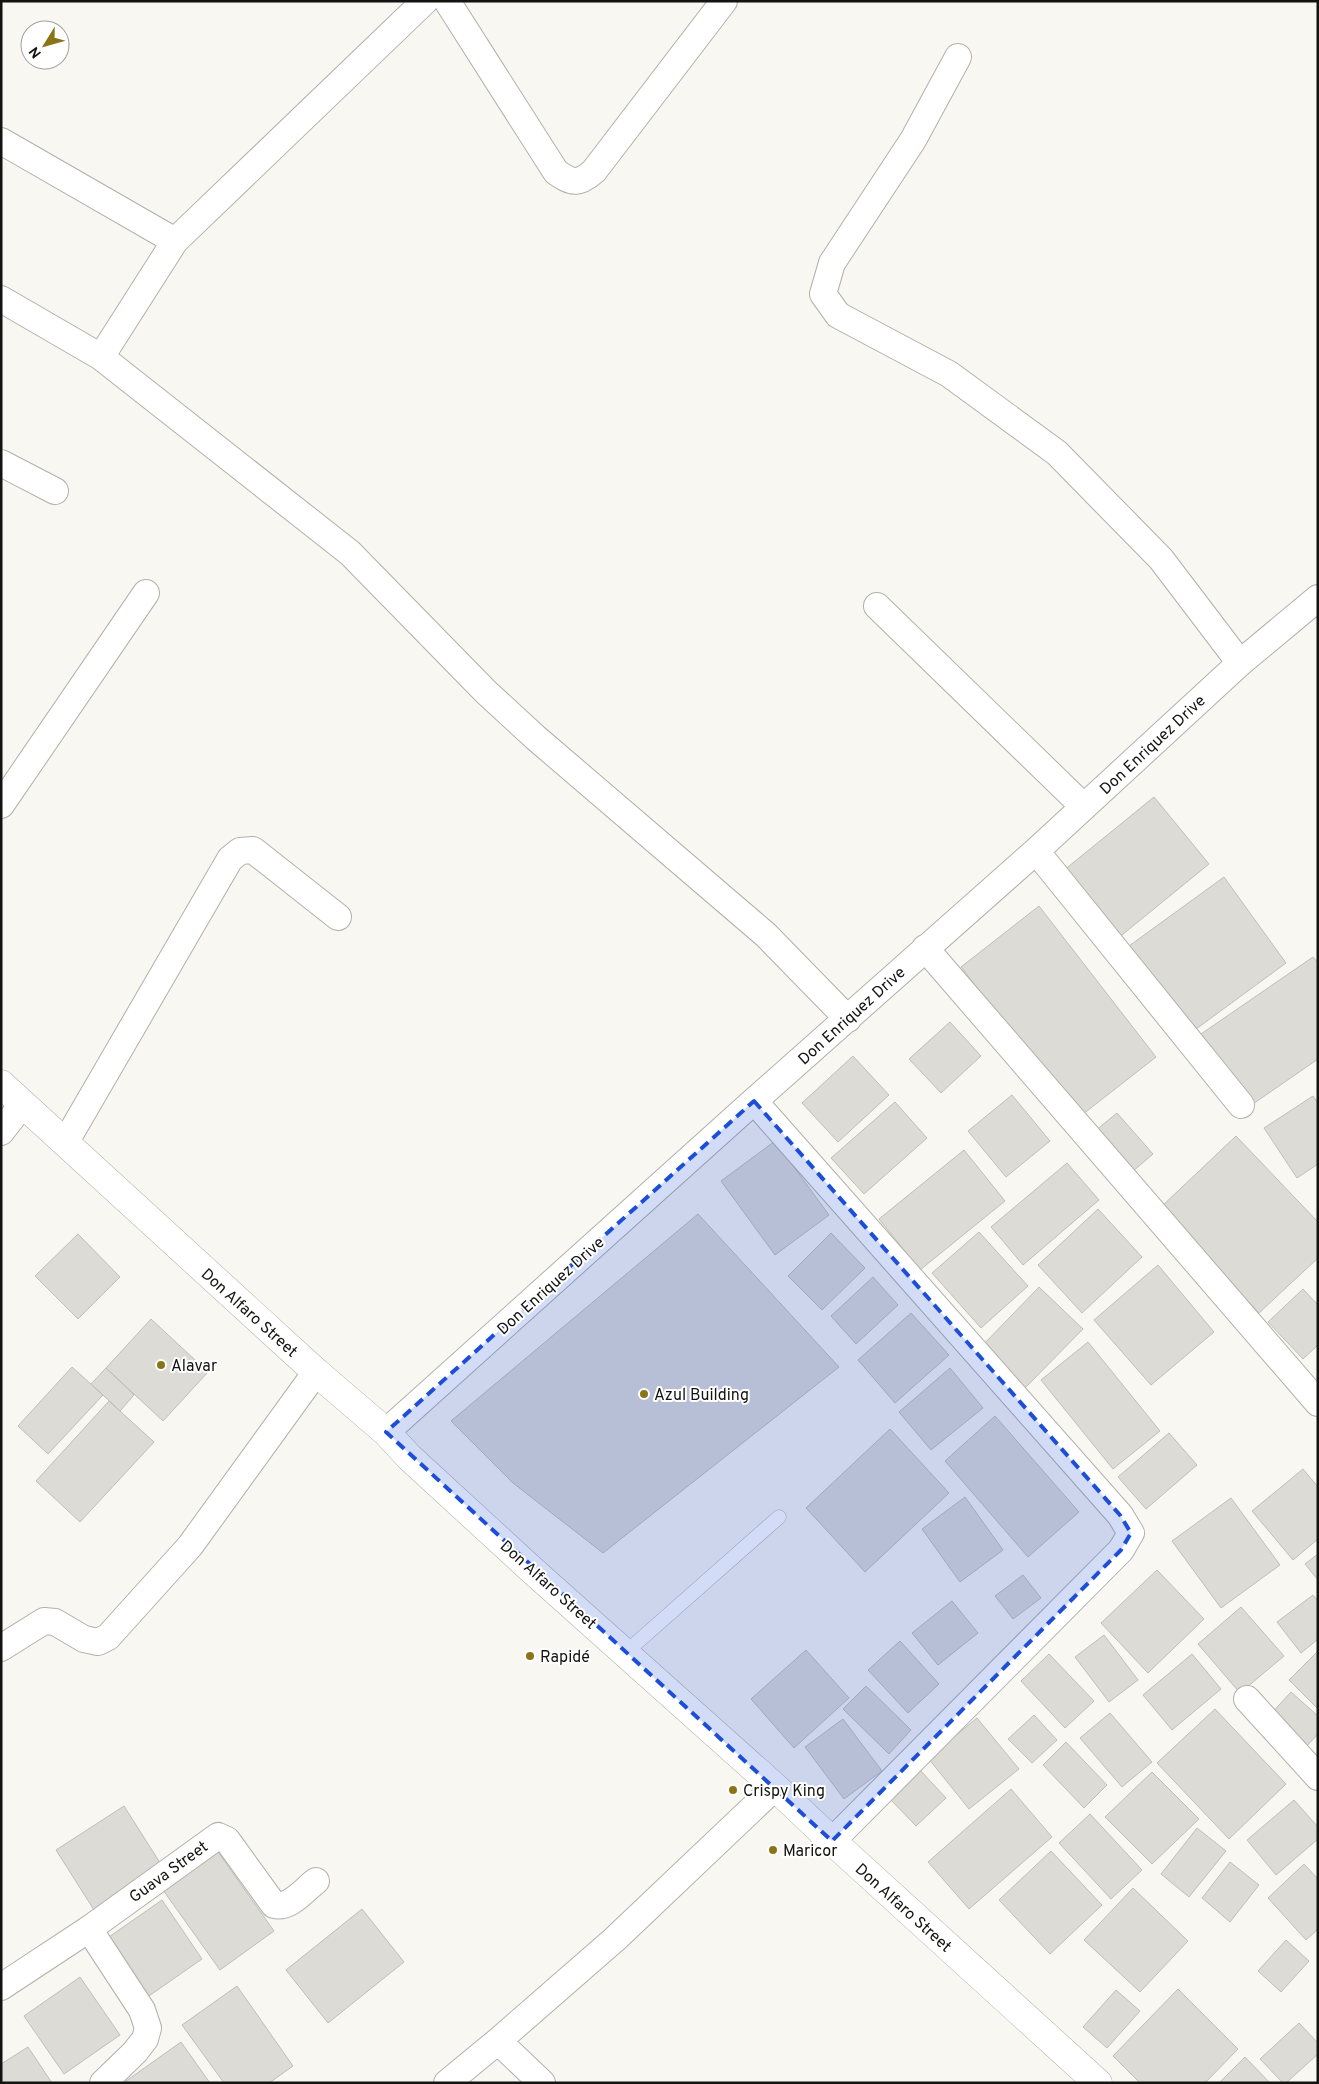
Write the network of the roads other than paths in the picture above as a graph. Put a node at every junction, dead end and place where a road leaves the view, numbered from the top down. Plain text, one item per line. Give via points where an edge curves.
1 (425, 1) edge
2 (447, 1) edge
3 (724, 1) edge
4 (958, 57) dead end
5 (1, 141) edge
6 (175, 241) junction
7 (1, 299) edge
8 (101, 357) junction
9 (1, 464) edge
10 (55, 491) dead end
11 (146, 594) dead end
12 (1318, 598) edge
13 (877, 606) dead end
14 (1240, 663) junction
15 (1, 805) edge
16 (1084, 807) junction
17 (1036, 850) junction
18 (338, 917) dead end
19 (925, 948) junction
20 (848, 1019) junction
21 (1, 1084) edge
22 (754, 1101) junction
23 (22, 1104) junction
24 (1241, 1105) dead end
25 (1, 1132) edge
26 (65, 1143) junction
27 (316, 1372) junction
28 (1318, 1402) edge
29 (386, 1432) junction
30 (779, 1517) dead end
31 (1, 1648) edge
32 (625, 1653) junction
33 (1247, 1699) dead end
34 (1318, 1777) edge
35 (775, 1787) junction
36 (832, 1842) junction
37 (316, 1881) dead end
38 (89, 1929) junction
39 (1, 1986) edge
40 (498, 2041) junction
41 (103, 2083) edge
42 (447, 2083) edge
43 (542, 2083) edge
44 (1098, 2083) edge

1 - 6 street
2 - 3 street via 556,172 570,181 584,180 594,171
4 - 14 street via 913,140 832,263 823,294 838,315 949,374 1057,453 1161,558
5 - 6 street
6 - 8 street
7 - 8 street
8 - 20 street via 350,553 486,692 766,935
9 - 10 street
11 - 15 street
12 - 14 street, Don Enriquez Drive
13 - 16 street
14 - 16 street, Don Enriquez Drive
16 - 17 street, Don Enriquez Drive
17 - 19 street, Don Enriquez Drive
17 - 24 street
18 - 26 street via 253,850 240,851 230,859
19 - 20 street, Don Enriquez Drive
19 - 28 street
20 - 22 street, Don Enriquez Drive
21 - 23 main road, Don Alfaro Street
22 - 29 street, Don Enriquez Drive
22 - 36 street via 1120,1515 1131,1533 1121,1550
23 - 25 street
23 - 26 main road, Don Alfaro Street
26 - 27 main road, Don Alfaro Street
27 - 29 main road, Don Alfaro Street
27 - 31 street via 190,1546 108,1637 98,1642 84,1639 55,1622 44,1621
29 - 32 main road, Don Alfaro Street
30 - 32 lane
32 - 35 main road, Don Alfaro Street
33 - 34 street
35 - 36 main road, Don Alfaro Street
35 - 40 street via 615,1939
36 - 44 main road, Don Alfaro Street
37 - 38 street, Guava Street via 287,1905 274,1906 228,1840 218,1836
38 - 39 street, Guava Street
38 - 41 street via 142,2010 148,2028 145,2039 135,2052
40 - 42 street
40 - 43 street

